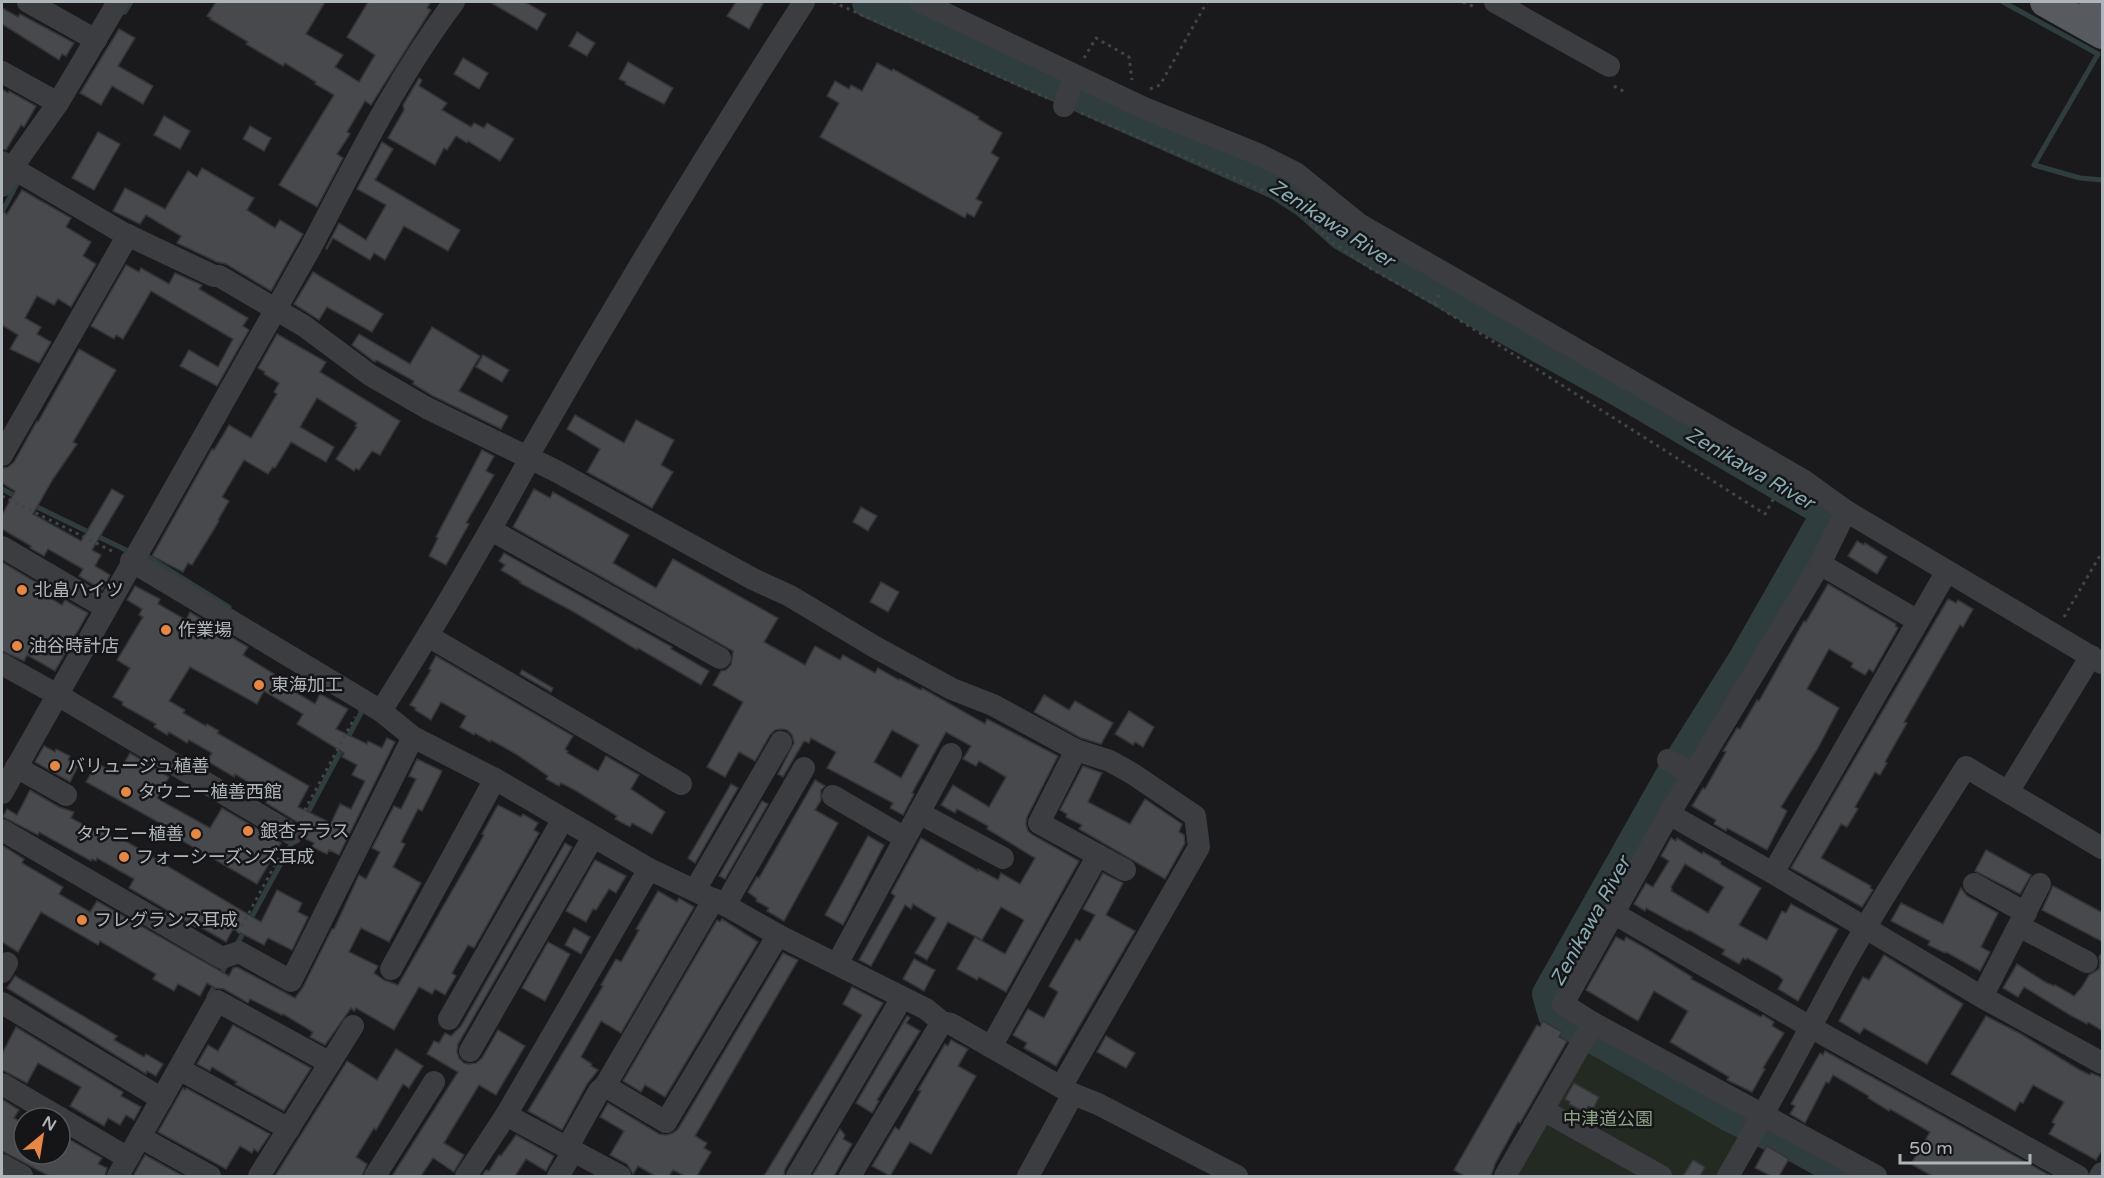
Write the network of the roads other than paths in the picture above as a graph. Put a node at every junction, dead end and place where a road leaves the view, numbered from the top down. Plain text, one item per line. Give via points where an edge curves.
1 (28, 2) edge
2 (118, 2) edge
3 (454, 2) edge
4 (804, 2) edge
5 (921, 2) edge
6 (1496, 2) edge
7 (2045, 2) edge
8 (2094, 2) edge
9 (2103, 6) edge
10 (2103, 34) edge
11 (96, 40) junction
12 (1609, 66) dead end
13 (2, 72) edge
14 (1073, 79) junction
15 (58, 103) junction
16 (1064, 104) road end
17 (5, 172) edge
18 (128, 234) junction
19 (276, 309) junction
20 (2, 455) edge
21 (528, 456) junction
22 (1846, 511) junction
23 (491, 530) junction
24 (2, 547) edge
25 (131, 561) junction
26 (1820, 564) junction
27 (1947, 571) junction
28 (106, 608) junction
29 (1918, 621) junction
30 (428, 636) junction
31 (720, 658) dead end
32 (2097, 660) edge
33 (2, 664) edge
34 (56, 694) junction
35 (372, 706) junction
36 (414, 737) junction
37 (782, 742) dead end
38 (1076, 750) junction
39 (951, 754) dead end
40 (1668, 760) dead end
41 (16, 766) junction
42 (804, 768) dead end
43 (1692, 774) junction
44 (495, 779) junction
45 (681, 784) dead end
46 (2008, 792) junction
47 (2, 793) edge
48 (66, 795) dead end
49 (832, 796) dead end
50 (919, 813) junction
51 (1669, 814) junction
52 (563, 819) junction
53 (2, 830) edge
54 (292, 834) road end
55 (593, 837) junction
56 (905, 838) junction
57 (2103, 848) edge
58 (1098, 855) junction
59 (1003, 858) dead end
60 (649, 870) junction
61 (1125, 870) dead end
62 (1773, 873) junction
63 (1974, 884) dead end
64 (2040, 884) dead end
65 (712, 898) junction
66 (1613, 913) junction
67 (2023, 919) junction
68 (1866, 928) junction
69 (778, 935) junction
70 (2087, 963) dead end
71 (837, 964) junction
72 (391, 969) dead end
73 (1982, 997) junction
74 (902, 998) junction
75 (2, 1003) edge
76 (449, 1019) dead end
77 (942, 1022) junction
78 (353, 1026) dead end
79 (1812, 1028) junction
80 (1589, 1031) junction
81 (991, 1047) junction
82 (470, 1051) dead end
83 (2103, 1062) edge
84 (330, 1063) junction
85 (179, 1069) junction
86 (434, 1082) dead end
87 (2, 1084) edge
88 (605, 1086) junction
89 (1067, 1091) junction
90 (162, 1099) junction
91 (40, 1106) edge
92 (1543, 1110) junction
93 (506, 1115) junction
94 (1762, 1118) junction
95 (72, 1127) edge
96 (289, 1129) junction
97 (140, 1137) junction
98 (570, 1150) junction
99 (2, 1165) edge
100 (123, 1167) edge
101 (22, 1176) edge
102 (210, 1176) edge
103 (259, 1176) edge
104 (375, 1176) edge
105 (466, 1176) edge
106 (558, 1176) edge
107 (620, 1176) edge
108 (797, 1176) edge
109 (850, 1176) edge
110 (1028, 1176) edge
111 (1238, 1176) edge
112 (1504, 1176) edge
113 (1661, 1176) edge
114 (1728, 1176) edge
115 (1876, 1176) edge
116 (2078, 1176) edge

1 - 11 street
2 - 11 street
3 - 19 street via 413,60
4 - 21 street via 689,183
5 - 14 street
6 - 12 street
7 - 10 main road
8 - 9 main road
11 - 15 street
13 - 15 street
14 - 16 street
14 - 22 street via 1296,173 1359,224 1796,476
15 - 17 street
17 - 18 street
18 - 19 street via 219,276
18 - 20 street
19 - 21 street via 369,375 427,408
19 - 25 street
21 - 23 street
21 - 38 street via 790,596 952,689 993,705
22 - 26 street
22 - 27 street
23 - 30 street
23 - 31 street
24 - 28 street
25 - 28 street
25 - 35 street
26 - 29 street
26 - 43 street
27 - 29 street
27 - 32 street
28 - 34 street
29 - 62 street
30 - 35 street
30 - 45 street
32 - 46 street
33 - 34 street
34 - 41 street
34 - 54 street
35 - 36 street
36 - 44 street
36 - 53 street via 291,981 239,952 222,958
37 - 65 street
38 - 58 street via 1039,823
38 - 89 street via 1118,765 1195,816 1199,847
39 - 50 street
40 - 43 street
41 - 47 street
41 - 48 street
42 - 65 street
43 - 51 street
44 - 52 street
44 - 72 street
46 - 57 street
46 - 68 street via 1966,767
49 - 56 street
50 - 56 street
50 - 59 street
51 - 62 street
51 - 66 street
52 - 55 street
52 - 76 street
55 - 60 street
55 - 82 street
56 - 71 street
58 - 61 street
58 - 81 street
60 - 65 street
60 - 93 street
62 - 68 street
63 - 67 street
64 - 67 street
65 - 69 street
65 - 88 street
66 - 79 street
66 - 80 street via 1563,1004
67 - 70 street
67 - 73 street
68 - 73 street
68 - 79 street
69 - 71 street
69 - 88 street via 666,1122
71 - 74 street
73 - 83 street
74 - 77 street
74 - 108 street
75 - 90 street
77 - 81 street
77 - 109 street
78 - 84 street
79 - 94 street
79 - 116 street
80 - 92 street
80 - 94 street
81 - 89 street
84 - 85 street via 216,1001
84 - 96 street
85 - 90 street
85 - 96 street
86 - 104 street
87 - 91 street
88 - 98 street
89 - 110 street
89 - 111 street
90 - 97 street
92 - 112 street
92 - 113 street
93 - 98 street
93 - 105 street
94 - 114 street
94 - 115 street
95 - 100 street
96 - 103 street
97 - 100 street
97 - 102 street
98 - 106 street
98 - 107 street
99 - 101 street

